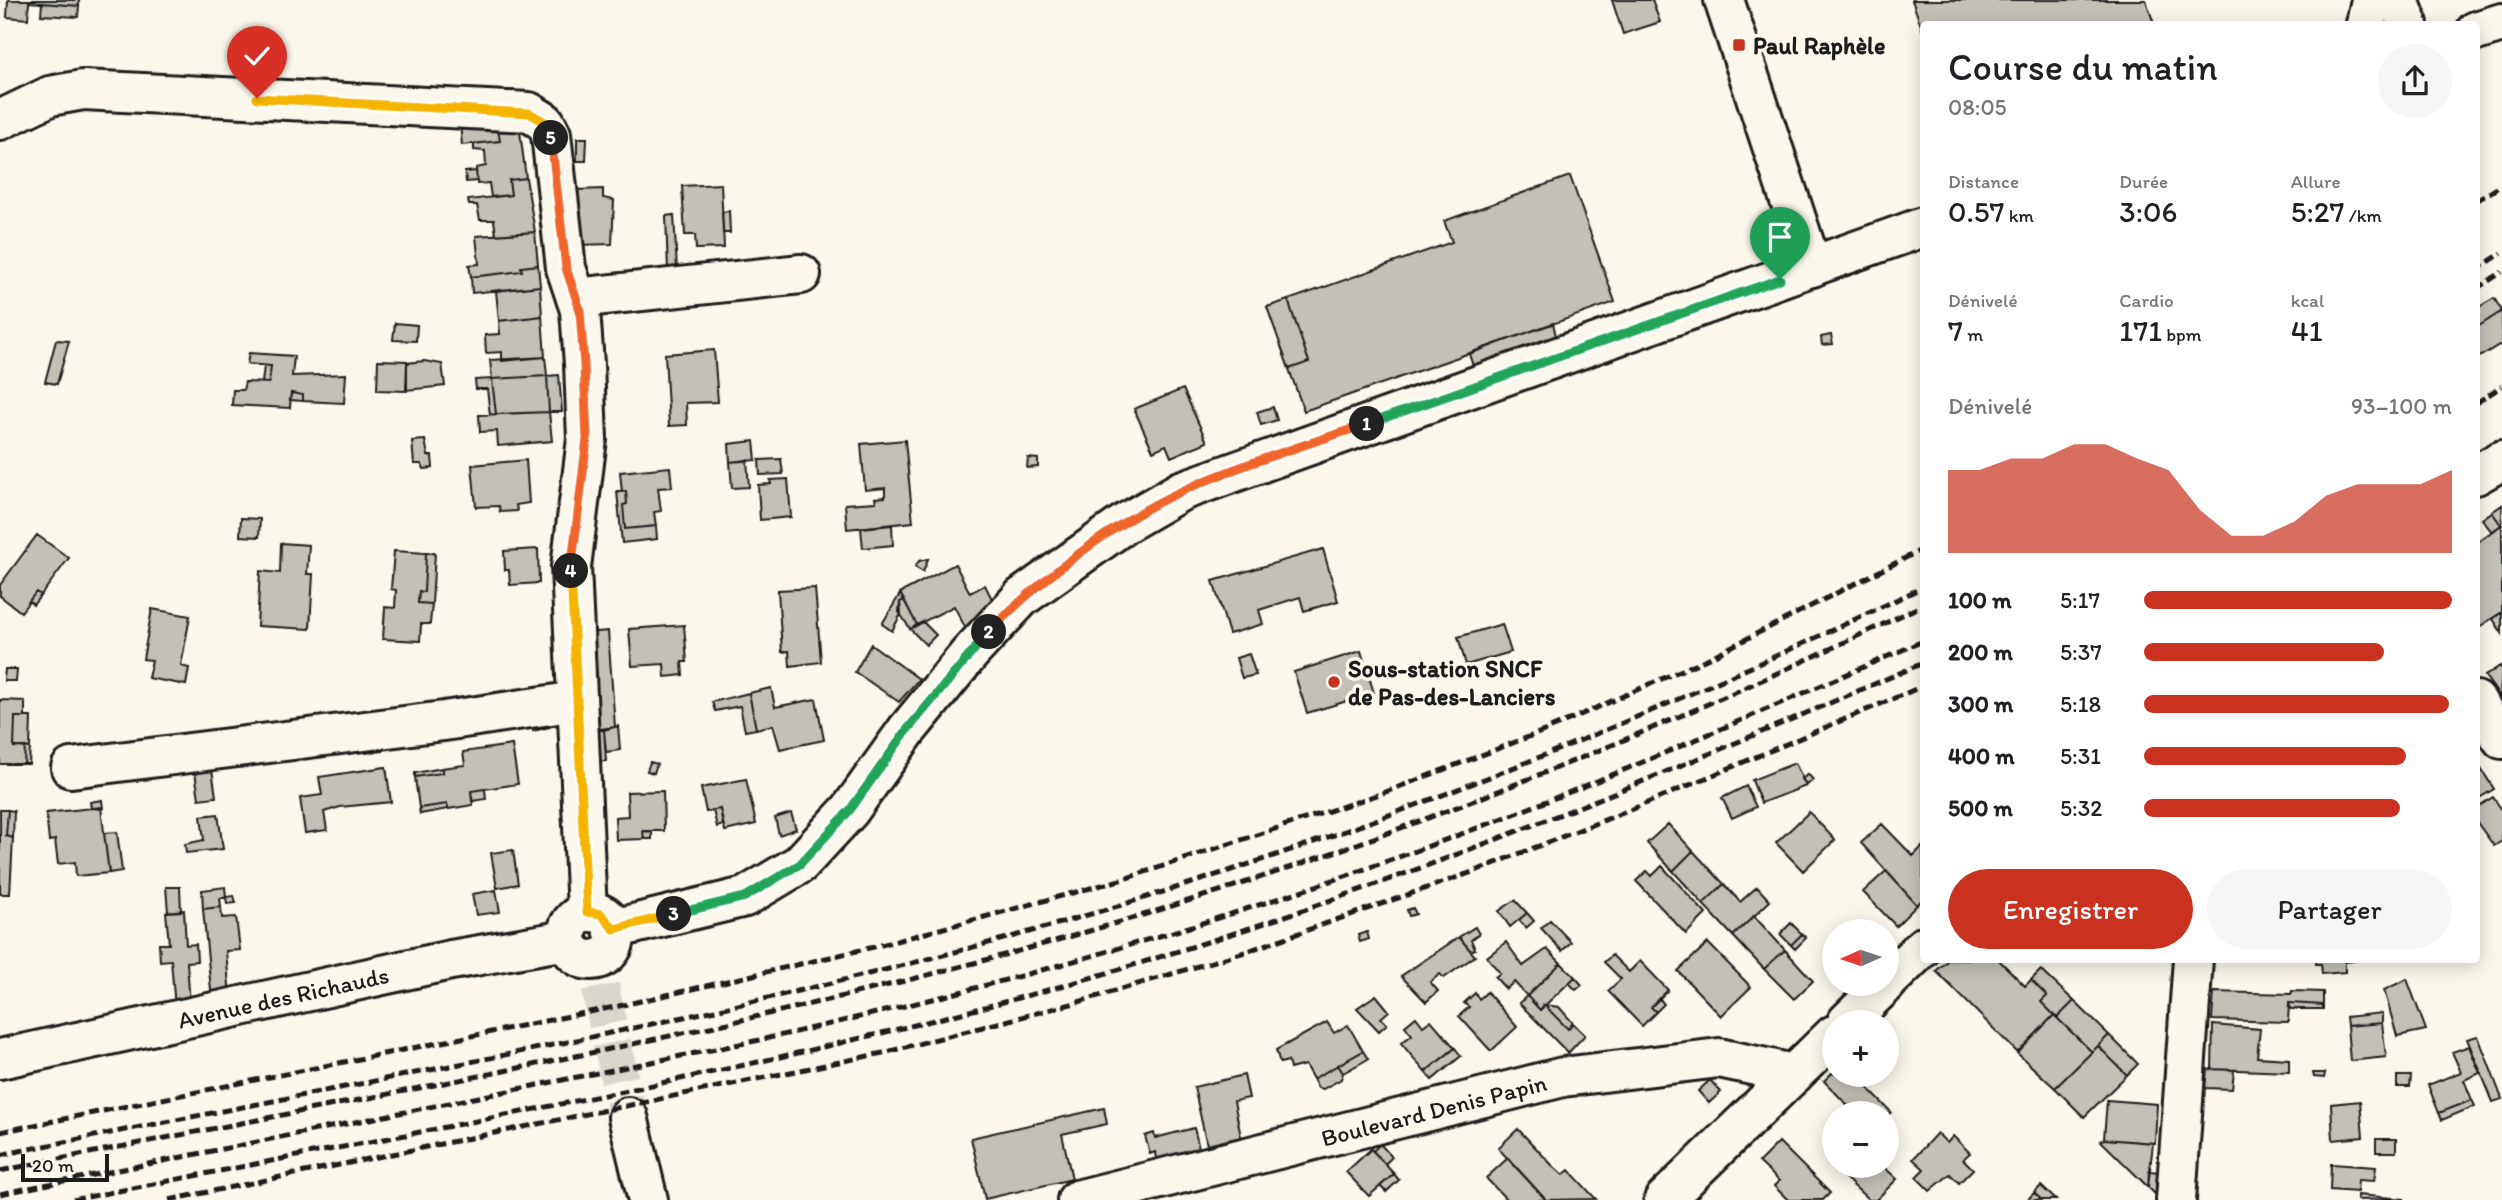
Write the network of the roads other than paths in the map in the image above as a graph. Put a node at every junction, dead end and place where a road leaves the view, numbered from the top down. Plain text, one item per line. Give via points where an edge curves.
1 (1724, 0) edge
2 (2371, 0) edge
3 (2399, 0) edge
4 (2367, 21) edge
5 (2407, 21) edge
6 (2502, 23) edge
7 (2480, 30) edge
8 (0, 120) edge
9 (1920, 228) edge
10 (1812, 267) junction
11 (801, 274) dead end
12 (576, 298) junction
13 (2502, 460) edge
14 (2480, 473) edge
15 (577, 701) junction
16 (2480, 707) edge
17 (2502, 739) edge
18 (71, 768) dead end
19 (593, 945) junction
20 (1920, 950) edge
21 (2193, 963) edge
22 (1899, 970) edge
23 (1873, 996) edge
24 (1859, 1010) edge
25 (1822, 1047) edge
26 (0, 1059) edge
27 (1794, 1074) junction
28 (628, 1117) tunnel mouth
29 (648, 1200) edge
30 (1077, 1200) edge
31 (1664, 1200) edge
32 (2176, 1200) edge

1 - 10 street
2 - 4 street
3 - 5 street
6 - 7 street
8 - 12 street via 50,96 83,90 529,113 545,122 551,134 566,268
9 - 10 street, Avenue des Richauds
10 - 19 street, Avenue des Richauds via 1181,491 1124,524 1022,597 970,653 850,810 800,864 745,897
11 - 12 street
12 - 15 street via 587,439 571,567
13 - 14 street
15 - 18 street
15 - 19 street
16 - 17 street
19 - 26 street, Avenue des Richauds via 451,960
20 - 22 street
21 - 32 street
23 - 24 street
25 - 27 street
27 - 30 street, Boulevard Denis Papin via 1719,1058 1563,1077
27 - 31 street
28 - 29 street

